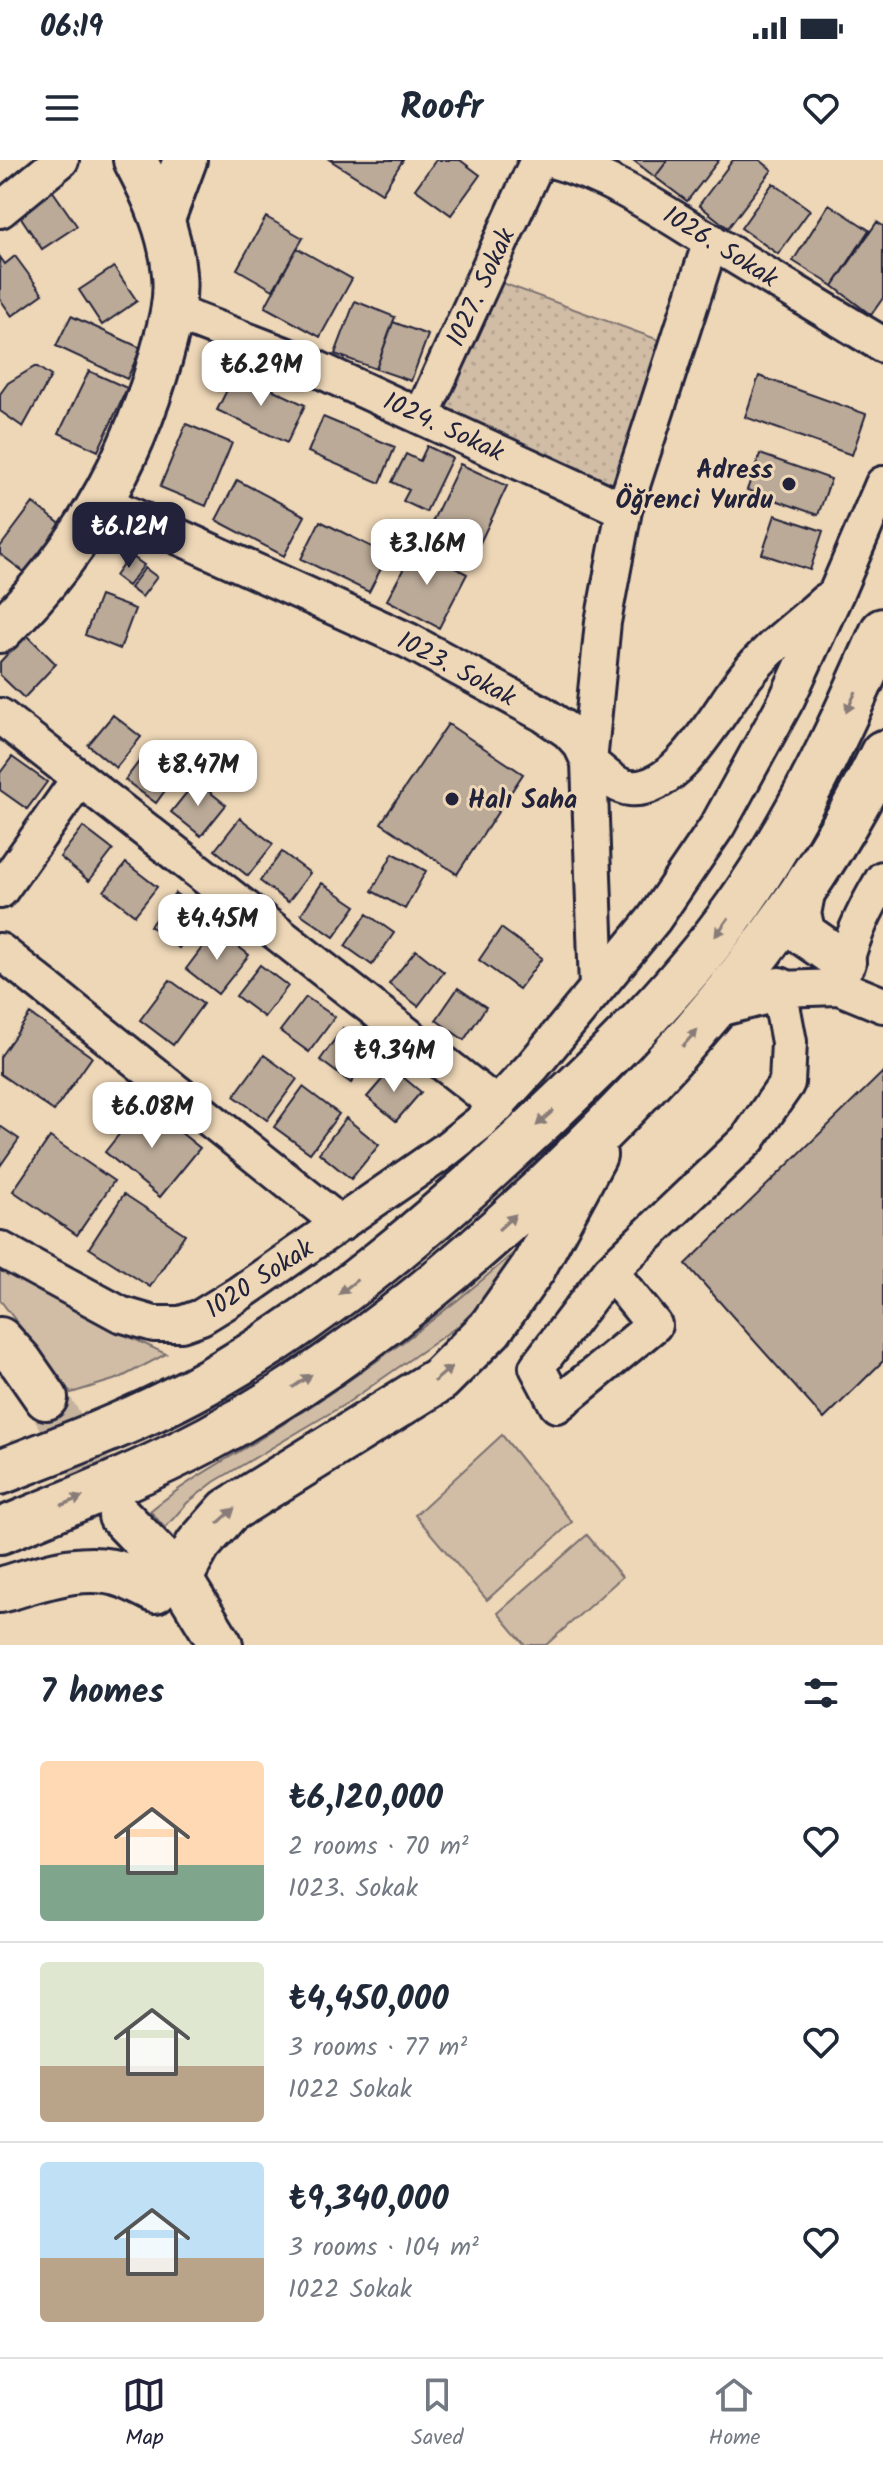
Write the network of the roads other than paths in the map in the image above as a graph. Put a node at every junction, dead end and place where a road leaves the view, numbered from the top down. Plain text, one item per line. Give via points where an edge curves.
1 (61, 160) edge
2 (135, 160) edge
3 (185, 160) edge
4 (538, 160) edge
5 (552, 160) edge
6 (0, 210) edge
7 (163, 219) junction
8 (711, 241) junction
9 (173, 312) junction
10 (883, 345) edge
11 (422, 415) junction
12 (883, 484) edge
13 (102, 502) junction
14 (624, 510) junction
15 (837, 591) junction
16 (0, 631) edge
17 (883, 631) edge
18 (0, 716) edge
19 (883, 753) edge
20 (589, 762) junction
21 (79, 779) junction
22 (883, 879) edge
23 (804, 888) junction
24 (0, 891) edge
25 (0, 951) edge
26 (842, 974) junction
27 (597, 988) junction
28 (779, 989) junction
29 (883, 989) edge
30 (718, 1005) junction
31 (883, 1005) edge
32 (498, 1106) junction
33 (611, 1123) junction
34 (341, 1224) junction
35 (0, 1249) edge
36 (610, 1271) dead end
37 (0, 1339) edge
38 (46, 1398) tunnel mouth
39 (0, 1472) edge
40 (0, 1531) edge
41 (168, 1584) junction
42 (0, 1590) edge
43 (187, 1645) edge
44 (221, 1645) edge

1 - 6 street
2 - 7 main road
3 - 7 main road
4 - 11 street, 1027. Sokak
5 - 8 street, 1026. Sokak via 613,182
7 - 9 main road via 175,277
8 - 10 street, 1026. Sokak
8 - 14 street
9 - 11 street, 1024. Sokak
9 - 13 main road via 141,416
11 - 14 street, 1024. Sokak
12 - 15 street, 1020 Sokak
13 - 16 main road via 52,575
13 - 20 street, 1023. Sokak via 409,641 543,714 568,731
14 - 20 street via 603,622
15 - 20 street via 757,661 695,748 664,777 632,789
15 - 27 street, 1020 Sokak via 787,699 718,825 654,919
17 -> 39 highway via 806,794 749,889 683,976 586,1080 464,1192 304,1321 157,1407
18 - 21 street
19 - 23 highway
20 - 27 street
21 - 24 street
21 - 32 street
22 - 26 street via 860,917
23 - 26 main road via 799,914 804,934
23 - 30 highway
25 - 34 street
26 - 28 street
26 - 29 street via 864,972
26 - 31 street
27 - 32 street, 1020 Sokak
28 - 30 main road
28 - 36 street via 789,1042 787,1083 748,1139
33 -> 30 highway
32 - 34 street, 1020 Sokak
40 -> 33 highway via 145,1471 293,1387 406,1309 474,1253
41 -> 33 highway via 228,1511 440,1379 490,1329 533,1268
34 - 35 street, 1020 Sokak via 240,1293 181,1324 154,1324 120,1314
37 - 38 main road
41 - 42 highway via 90,1569
41 - 43 main road
41 - 44 main road

